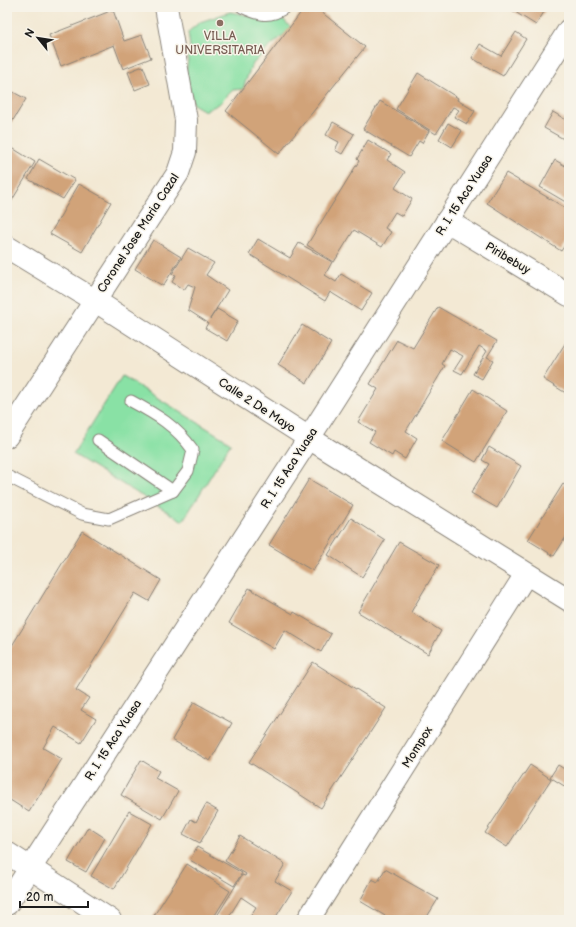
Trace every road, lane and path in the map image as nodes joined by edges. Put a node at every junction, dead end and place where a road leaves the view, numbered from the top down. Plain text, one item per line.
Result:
1 (166, 7) edge
2 (242, 7) edge
3 (286, 7) edge
4 (569, 30) edge
5 (447, 221) junction
6 (7, 247) edge
7 (569, 295) edge
8 (94, 300) junction
9 (131, 401) dead end
10 (7, 436) edge
11 (309, 438) junction
12 (98, 440) dead end
13 (7, 476) edge
14 (173, 491) junction
15 (526, 574) junction
16 (569, 600) edge
17 (7, 853) edge
18 (30, 867) junction
19 (7, 904) edge
20 (110, 920) edge
21 (308, 920) edge

1 - 8 street, Coronel Jose Maria Cazal
2 - 3 lane
4 - 5 street, R. I. 15 Aca Yuasa
5 - 7 street, Piribebuy
5 - 11 street, R. I. 15 Aca Yuasa
6 - 8 street, Calle 2 De Mayo
8 - 10 street, Coronel Jose Maria Cazal
8 - 11 street, Calle 2 De Mayo
9 - 14 lane
11 - 15 street, Calle 2 De Mayo
11 - 18 street, R. I. 15 Aca Yuasa
12 - 14 lane
13 - 14 lane
15 - 16 street, Calle 2 De Mayo
15 - 21 street, Mompox
17 - 18 street
18 - 19 street, R. I. 15 Aca Yuasa
18 - 20 street

